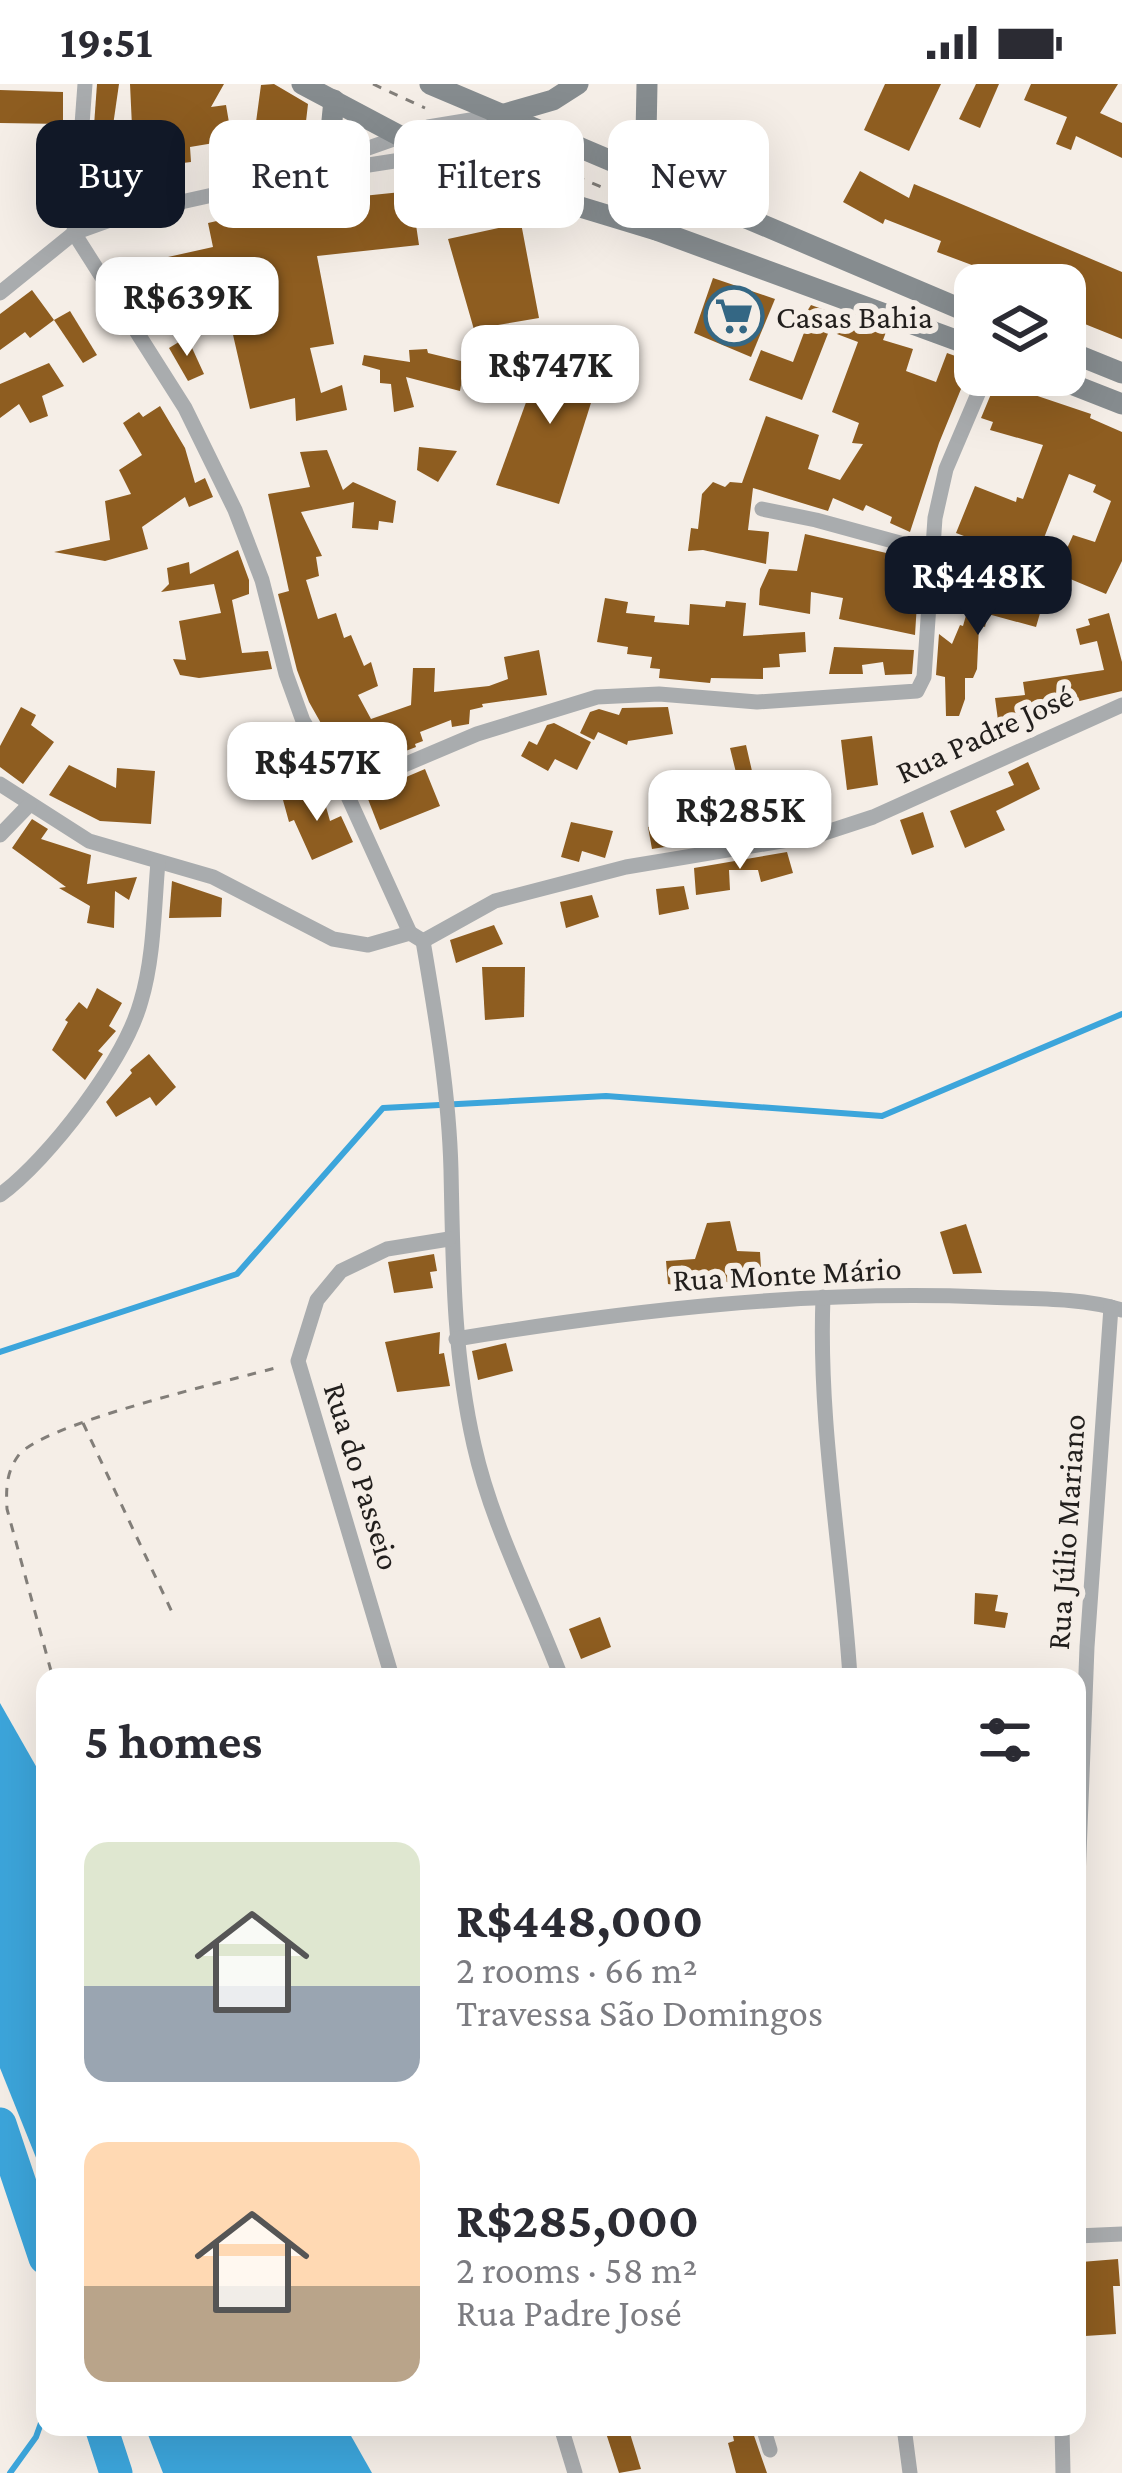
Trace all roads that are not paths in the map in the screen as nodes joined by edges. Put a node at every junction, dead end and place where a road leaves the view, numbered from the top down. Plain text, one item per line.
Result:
1 (85, 84) edge
2 (302, 84) edge
3 (430, 84) edge
4 (578, 84) edge
5 (646, 84) edge
6 (334, 100) junction
7 (501, 116) junction
8 (332, 120) edge
9 (462, 120) edge
10 (499, 120) edge
11 (646, 120) edge
12 (394, 134) edge
13 (608, 162) edge
14 (209, 196) edge
15 (584, 209) edge
16 (766, 228) edge
17 (656, 230) joint
18 (74, 233) junction
19 (0, 293) edge
20 (954, 306) edge
21 (954, 339) edge
22 (1086, 358) edge
23 (1122, 373) edge
24 (1086, 390) edge
25 (977, 396) edge
26 (1122, 404) edge
27 (762, 509) dead end
28 (932, 551) junction
29 (1042, 582) dead end
30 (1122, 705) edge
31 (0, 784) edge
32 (345, 790) junction
33 (28, 805) junction
34 (0, 835) edge
35 (158, 862) junction
36 (416, 937) junction
37 (0, 1195) edge
38 (449, 1239) junction
39 (823, 1297) junction
40 (1117, 1308) edge
41 (456, 1340) junction
42 (389, 1668) edge
43 (557, 1668) edge
44 (849, 1668) edge
45 (1086, 1674) edge
46 (1122, 2234) edge
47 (1086, 2236) edge
48 (564, 2436) edge
49 (766, 2436) edge
50 (905, 2436) edge
51 (1062, 2436) edge
52 (770, 2450) dead end
53 (574, 2473) edge
54 (910, 2473) edge
55 (1063, 2473) edge

1 - 18 street
2 - 6 main road
3 - 7 main road
4 - 7 main road
5 - 11 main road
6 - 8 main road
6 - 12 main road
7 - 9 street
7 - 10 main road
7 - 13 main road
14 - 18 street
15 - 17 main road
16 - 20 main road
17 - 21 main road
18 - 19 street
18 - 32 street
22 - 23 main road
24 - 26 main road
25 - 28 street
27 - 28 street
28 - 29 street
28 - 32 street
30 - 36 street, Rua Padre José
31 - 33 street, Rua Padre José
32 - 36 street
33 - 34 street
33 - 35 street, Rua Padre José
35 - 36 street, Rua Padre José
35 - 37 street
36 - 38 street
38 - 41 street
38 - 42 street, Rua do Passeio
39 - 40 street, Rua Monte Mário
39 - 41 street, Rua Monte Mário
39 - 44 street
40 - 45 street, Rua Júlio Mariano
41 - 43 street
46 - 47 street
48 - 53 street
49 - 52 street
50 - 54 street
51 - 55 street

